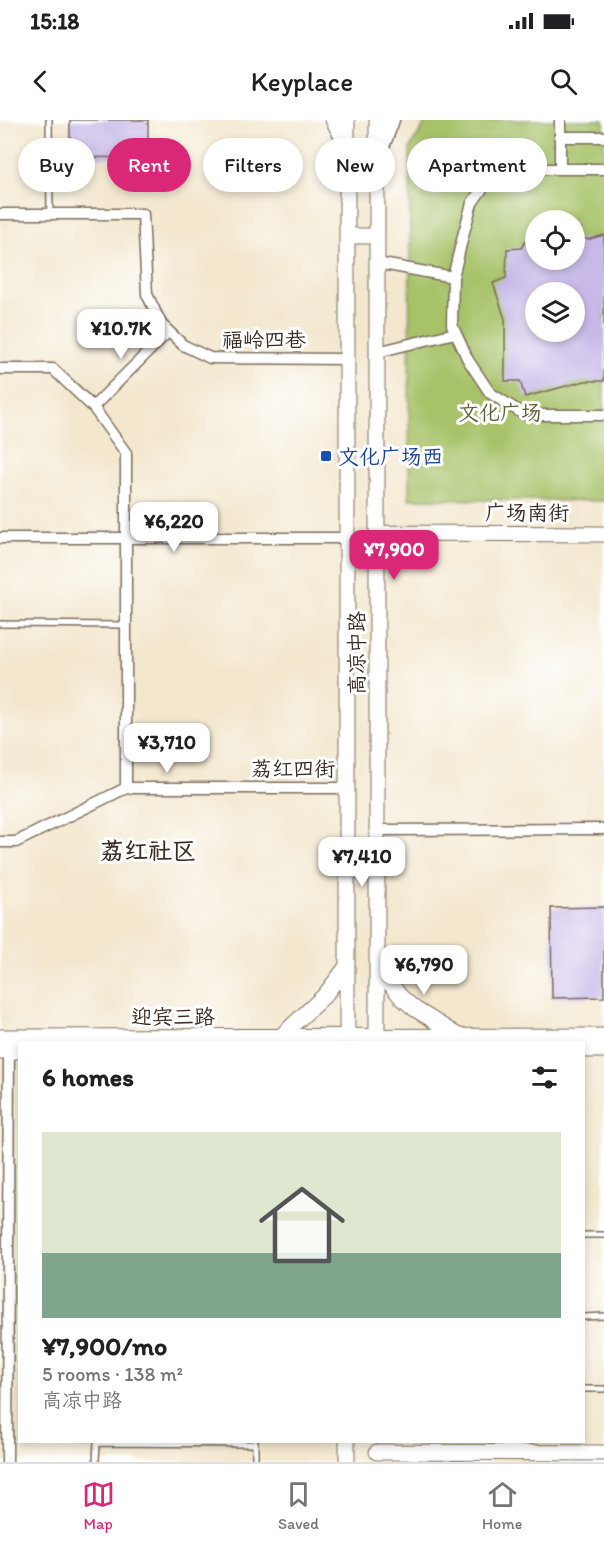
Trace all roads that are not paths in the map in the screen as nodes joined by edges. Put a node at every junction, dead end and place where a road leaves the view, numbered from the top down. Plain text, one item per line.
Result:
1 (50, 120) edge
2 (333, 120) edge
3 (347, 120) edge
4 (377, 120) edge
5 (391, 120) edge
6 (560, 120) edge
7 (560, 137) junction
8 (604, 137) edge
9 (342, 138) edge
10 (347, 138) edge
11 (377, 138) edge
12 (384, 138) edge
13 (560, 169) junction
14 (604, 169) edge
15 (347, 192) edge
16 (377, 192) edge
17 (0, 214) edge
18 (50, 214) junction
19 (347, 236) junction
20 (377, 236) junction
21 (377, 263) junction
22 (453, 277) junction
23 (168, 332) junction
24 (455, 333) junction
25 (377, 352) junction
26 (347, 359) junction
27 (0, 369) edge
28 (93, 407) junction
29 (604, 415) edge
30 (377, 533) junction
31 (604, 534) edge
32 (0, 538) edge
33 (126, 538) junction
34 (347, 538) junction
35 (0, 624) edge
36 (126, 625) junction
37 (126, 788) junction
38 (347, 788) junction
39 (604, 829) edge
40 (377, 830) junction
41 (0, 843) edge
42 (347, 871) junction
43 (377, 871) junction
44 (347, 966) junction
45 (377, 967) junction
46 (604, 1036) edge
47 (0, 1037) edge
48 (280, 1037) junction
49 (460, 1037) junction
50 (347, 1040) edge
51 (377, 1040) edge
52 (585, 1050) edge
53 (604, 1050) edge
54 (9, 1051) edge
55 (585, 1235) edge
56 (604, 1235) edge
57 (585, 1317) edge
58 (604, 1317) edge
59 (585, 1389) edge
60 (604, 1389) edge
61 (97, 1443) edge
62 (255, 1443) edge
63 (347, 1443) edge
64 (377, 1452) edge
65 (604, 1453) edge
66 (456, 1457) edge
67 (7, 1462) edge
68 (96, 1462) edge
69 (255, 1462) edge
70 (347, 1462) edge

1 - 18 lane
2 - 9 main road
3 - 10 main road, 高凉中路
4 - 11 main road, 高凉中路
5 - 12 main road
6 - 7 street
7 - 8 street
7 - 13 street
13 - 14 street
13 - 22 street
15 - 19 main road, 高凉中路
16 - 20 main road, 高凉中路
17 - 18 street, 福岭四巷
18 - 23 street, 福岭四巷
19 - 20 main road
19 - 26 main road, 高凉中路
20 - 21 main road, 高凉中路
21 - 22 street
21 - 25 main road, 高凉中路
22 - 24 street
23 - 26 street, 福岭四巷
23 - 28 street
24 - 25 street
24 - 29 street
25 - 30 main road, 高凉中路
26 - 34 main road, 高凉中路
27 - 28 street
28 - 33 street
30 - 31 main road, 广场南街
30 - 40 main road, 高凉中路
32 - 33 street
33 - 34 street
33 - 36 street
34 - 38 main road, 高凉中路
35 - 36 lane
36 - 37 street
37 - 38 street, 荔红四街
37 - 41 street, 荔红四街
38 - 42 main road, 高凉中路
39 - 40 street
40 - 43 main road, 高凉中路
42 - 43 main road
42 - 44 main road, 高凉中路
43 - 45 main road, 高凉中路
44 - 48 main road
44 - 50 main road, 高凉中路
45 - 49 main road
45 - 51 main road, 高凉中路
46 - 49 main road, 迎宾三路
47 - 48 main road, 迎宾三路
48 - 50 main road, 迎宾三路
49 - 51 main road, 迎宾三路
50 - 51 main road, 迎宾三路
52 - 53 main road
54 - 67 street
55 - 56 lane
57 - 58 lane
59 - 60 lane
61 - 68 lane
62 - 69 lane
63 - 70 main road
64 - 66 main road
65 - 66 main road

